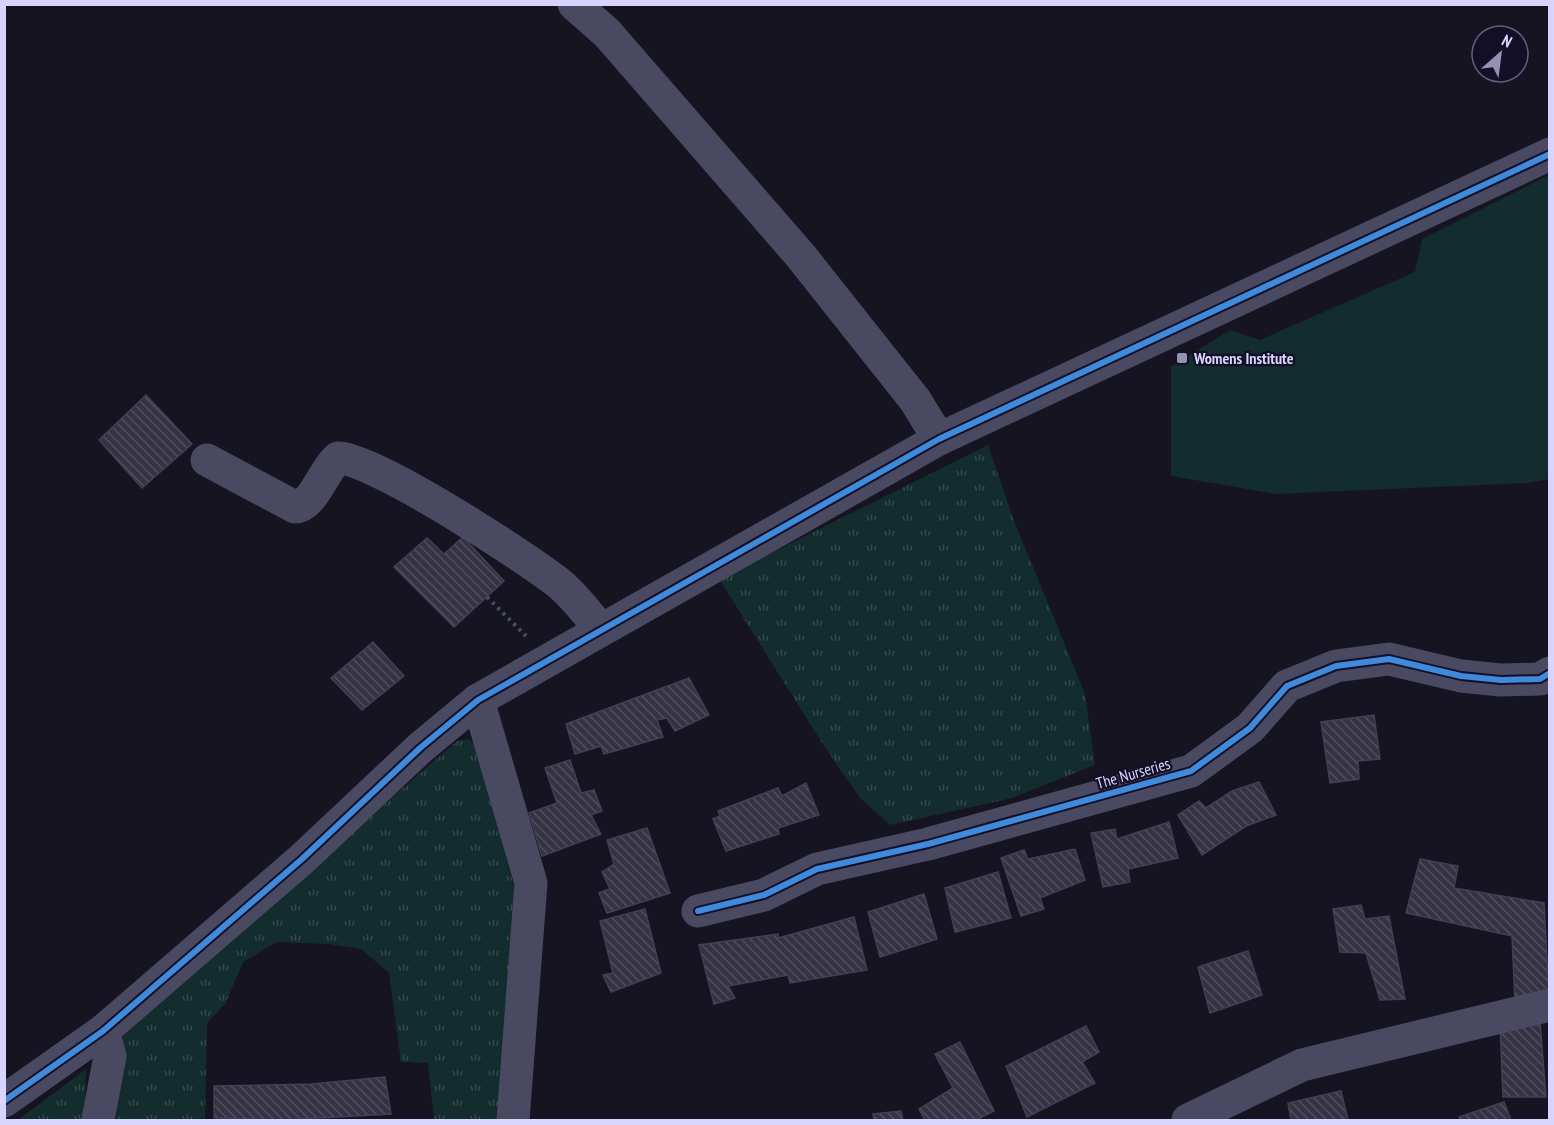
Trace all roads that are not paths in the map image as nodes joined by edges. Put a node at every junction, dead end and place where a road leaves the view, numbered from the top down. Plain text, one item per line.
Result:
1 (574, 4) edge
2 (1550, 154) edge
3 (939, 439) junction
4 (207, 460) dead end
5 (601, 630) junction
6 (1550, 673) edge
7 (478, 700) junction
8 (698, 911) dead end
9 (1550, 1005) edge
10 (103, 1031) junction
11 (4, 1101) edge
12 (98, 1120) edge
13 (513, 1120) edge
14 (1188, 1120) edge

1 - 3 street
2 - 3 street
3 - 5 street
4 - 5 street
5 - 7 street
6 - 8 street, The Nurseries
7 - 10 street
7 - 13 street
9 - 14 street
10 - 11 street
10 - 12 street

